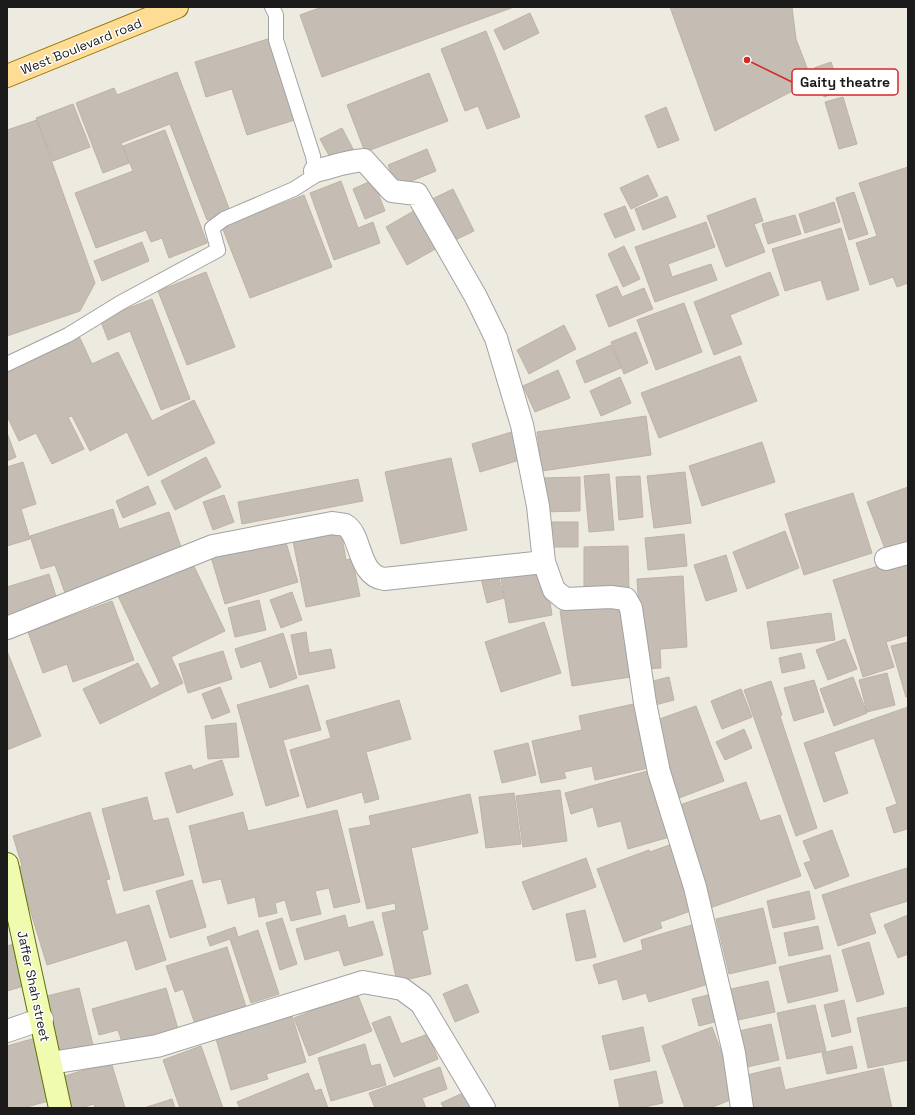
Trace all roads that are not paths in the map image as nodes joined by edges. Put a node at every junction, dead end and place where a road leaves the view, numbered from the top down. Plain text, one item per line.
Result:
1 (177, 7) edge
2 (272, 7) edge
3 (7, 76) edge
4 (316, 171) junction
5 (7, 364) edge
6 (908, 553) edge
7 (886, 559) dead end
8 (544, 562) junction
9 (7, 628) edge
10 (7, 864) edge
11 (42, 1019) junction
12 (7, 1031) edge
13 (51, 1062) junction
14 (60, 1108) edge
15 (484, 1108) edge
16 (742, 1108) edge

1 - 3 main road, West Boulevard road
2 - 4 lane
4 - 5 lane
4 - 8 street
6 - 7 street
8 - 9 street
8 - 16 street
10 - 11 street, Jaffer Shah street
11 - 12 street
11 - 13 street, Jaffer Shah street
13 - 14 street, Jaffer Shah street
13 - 15 street

